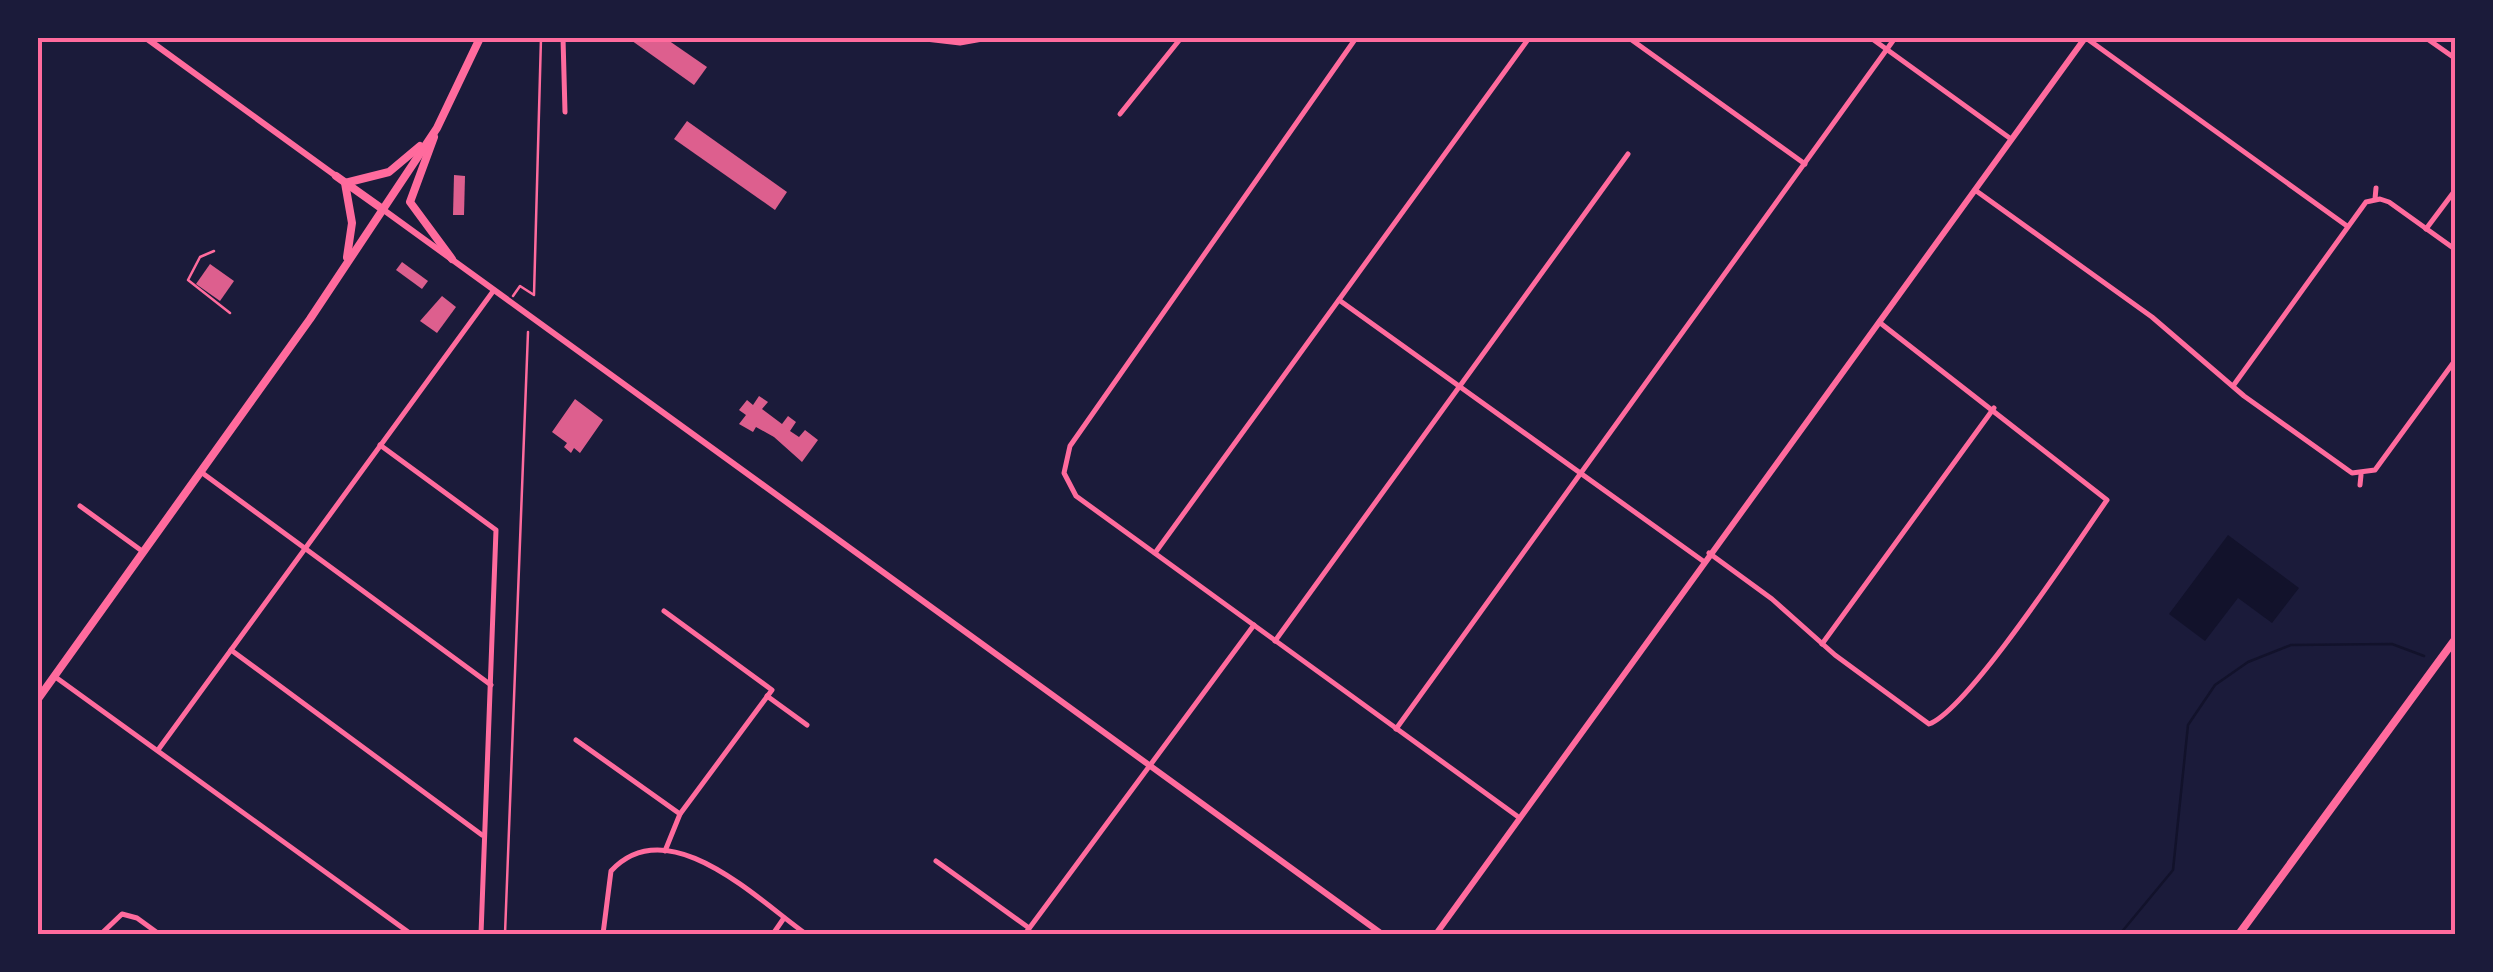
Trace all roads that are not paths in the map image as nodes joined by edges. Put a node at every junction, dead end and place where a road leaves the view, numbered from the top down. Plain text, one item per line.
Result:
1 (146, 38) edge
2 (480, 38) edge
3 (564, 38) edge
4 (918, 38) edge
5 (988, 38) edge
6 (1181, 38) edge
7 (1356, 38) edge
8 (1529, 38) edge
9 (1629, 38) edge
10 (1872, 38) edge
11 (1895, 38) edge
12 (2085, 38) edge
13 (2426, 38) edge
14 (1887, 49) junction
15 (2456, 59) edge
16 (565, 112) dead end
17 (1120, 114) dead end
18 (437, 128) junction
19 (2012, 138) junction
20 (1628, 154) dead end
21 (1805, 164) junction
22 (336, 176) joint
23 (346, 183) junction
24 (2376, 188) dead end
25 (2456, 189) edge
26 (1975, 190) junction
27 (2375, 199) junction
28 (381, 208) junction
29 (2347, 226) junction
30 (2426, 228) junction
31 (2456, 250) edge
32 (214, 251) dead end
33 (452, 259) junction
34 (347, 260) junction
35 (494, 290) junction
36 (1339, 300) junction
37 (230, 314) dead end
38 (1878, 322) junction
39 (2456, 359) edge
40 (2233, 386) junction
41 (1460, 387) junction
42 (1994, 408) junction
43 (380, 446) junction
44 (200, 472) junction
45 (2361, 474) junction
46 (1584, 475) junction
47 (2360, 485) dead end
48 (80, 506) dead end
49 (308, 548) junction
50 (143, 552) junction
51 (1709, 553) junction
52 (1154, 554) junction
53 (1703, 561) junction
54 (664, 611) dead end
55 (1254, 625) junction
56 (2456, 638) edge
57 (1275, 641) junction
58 (1822, 644) junction
59 (231, 650) junction
60 (54, 676) junction
61 (490, 685) junction
62 (767, 696) junction
63 (38, 699) edge
64 (807, 726) dead end
65 (1396, 729) junction
66 (576, 740) dead end
67 (158, 750) junction
68 (1149, 766) junction
69 (680, 814) junction
70 (1517, 816) junction
71 (483, 835) junction
72 (665, 851) junction
73 (936, 861) dead end
74 (784, 918) junction
75 (1027, 932) edge
76 (102, 934) edge
77 (160, 934) edge
78 (410, 934) edge
79 (481, 934) edge
80 (602, 934) edge
81 (773, 934) edge
82 (806, 934) edge
83 (1382, 934) edge
84 (1436, 934) edge
85 (2239, 934) edge

1 - 22 street
2 - 18 main road
3 - 16 street
4 - 5 street
6 - 17 street
7 - 52 street
8 - 36 street
9 - 21 street
10 - 14 street
11 - 14 street
12 - 19 street
12 - 29 street
13 - 15 street
14 - 19 street
14 - 21 street
18 - 23 main road
18 - 28 main road
18 - 33 main road
19 - 26 street
20 - 41 street
21 - 46 street
22 - 23 main road
23 - 28 main road
23 - 34 main road
24 - 27 street
25 - 30 street
26 - 38 street
26 - 40 street
27 - 29 street
27 - 30 street
28 - 33 street
28 - 34 main road
29 - 40 street
30 - 31 street
32 - 37 lane
33 - 35 street
34 - 44 main road
35 - 43 street
35 - 68 street
36 - 41 street
36 - 52 street
38 - 42 street
38 - 51 street
39 - 45 street
40 - 45 street
41 - 46 street
41 - 57 street
42 - 58 street
42 - 58 street
43 - 49 street
43 - 61 street
44 - 49 street
44 - 50 main road
45 - 47 street
46 - 53 street
46 - 65 street
48 - 50 street
49 - 59 street
49 - 61 street
50 - 60 main road
51 - 53 street
51 - 58 street
52 - 55 street
53 - 70 street
54 - 62 street
55 - 57 street
55 - 68 street
56 - 85 main road
57 - 65 street
59 - 67 street
59 - 71 street
60 - 63 main road
60 - 67 street
61 - 71 street
62 - 64 street
62 - 69 street
65 - 70 street
66 - 69 street
67 - 78 street
68 - 75 street
68 - 83 street
69 - 72 street
70 - 84 street
71 - 79 street
72 - 74 street
72 - 80 street
73 - 75 street
74 - 81 street
74 - 82 street
76 - 77 street

